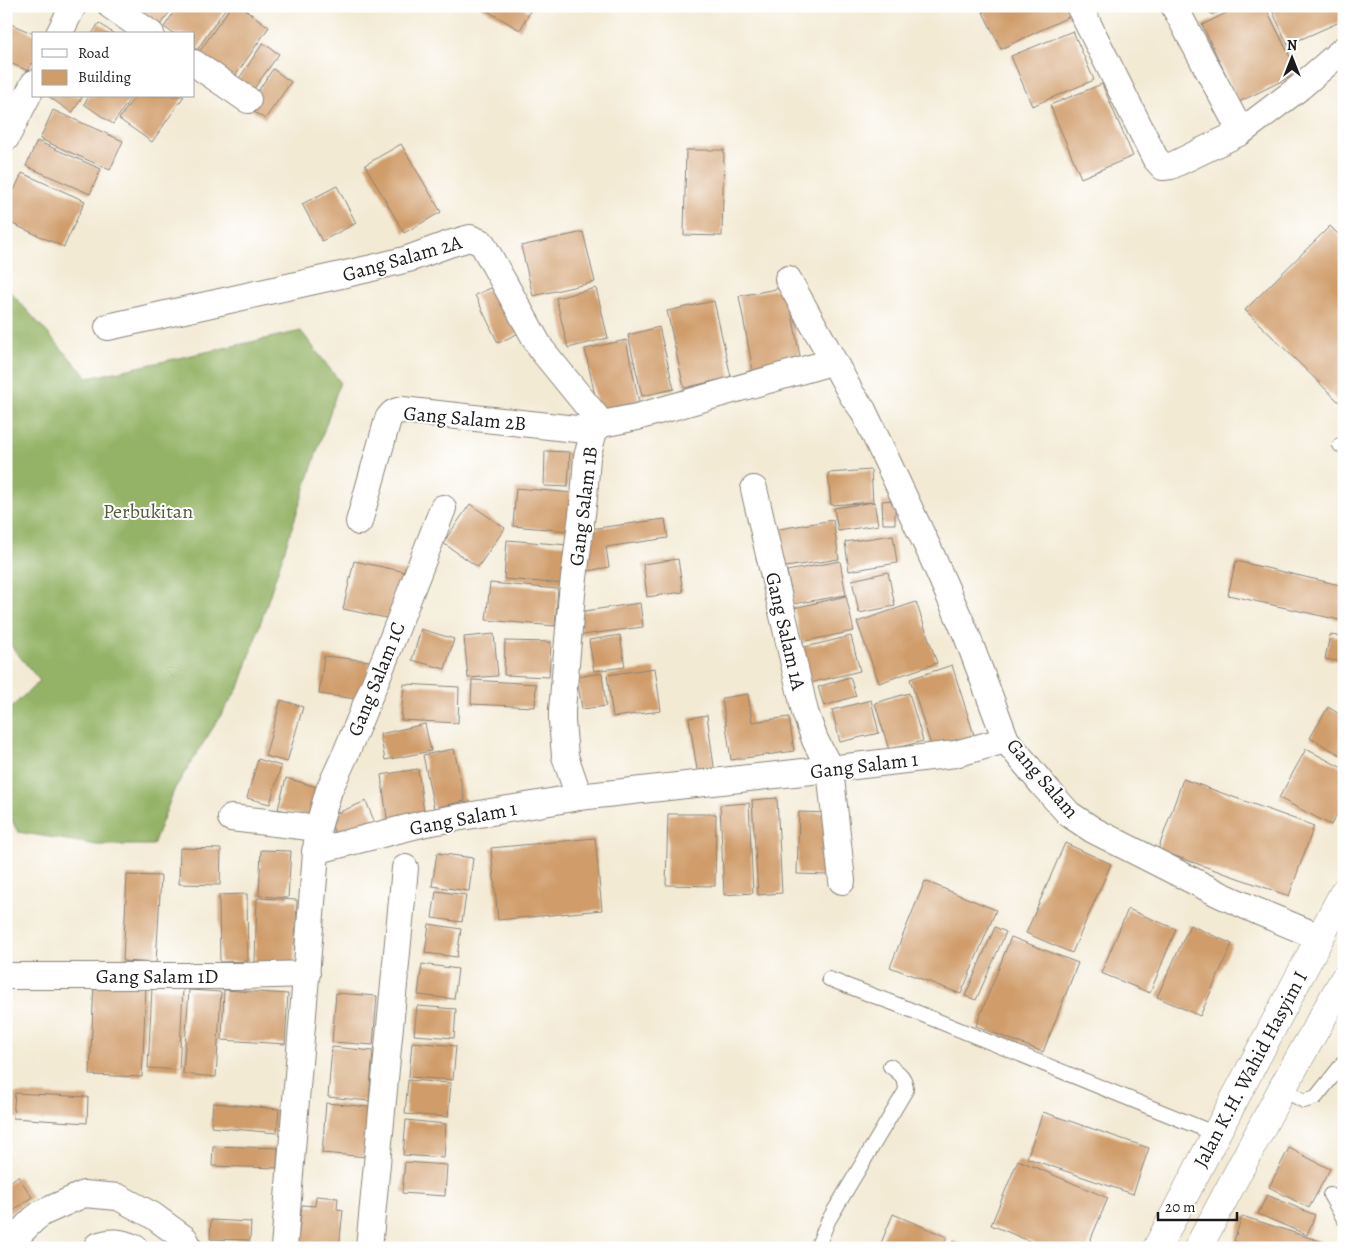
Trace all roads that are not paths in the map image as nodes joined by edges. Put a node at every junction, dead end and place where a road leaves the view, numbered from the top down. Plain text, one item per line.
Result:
1 (73, 6) edge
2 (111, 6) edge
3 (1079, 6) edge
4 (1174, 6) edge
5 (60, 32) edge
6 (148, 32) edge
7 (1344, 49) edge
8 (195, 64) edge
9 (32, 87) edge
10 (248, 100) dead end
11 (1241, 132) junction
12 (6, 138) edge
13 (788, 279) dead end
14 (108, 327) dead end
15 (833, 360) junction
16 (598, 428) junction
17 (754, 489) dead end
18 (443, 508) dead end
19 (359, 522) dead end
20 (1006, 740) junction
21 (830, 769) junction
22 (579, 797) junction
23 (231, 818) dead end
24 (317, 840) junction
25 (405, 868) dead end
26 (842, 881) dead end
27 (1344, 892) edge
28 (1319, 937) junction
29 (307, 974) junction
30 (6, 976) edge
31 (829, 979) dead end
32 (1342, 985) edge
33 (1344, 1062) edge
34 (890, 1066) dead end
35 (1283, 1087) junction
36 (1216, 1134) junction
37 (1330, 1195) dead end
38 (1344, 1219) edge
39 (7, 1248) edge
40 (96, 1248) edge
41 (135, 1248) edge
42 (190, 1248) edge
43 (284, 1248) edge
44 (369, 1248) edge
45 (817, 1248) edge
46 (1157, 1248) edge
47 (1198, 1248) edge

1 - 5 street
2 - 6 street
3 - 11 street
4 - 11 street
7 - 11 street
8 - 10 street
9 - 12 street
13 - 15 street
14 - 16 street, Gang Salam 2A
15 - 16 street, Gang Salam 1B
15 - 20 street, Gang Salam
16 - 19 street, Gang Salam 2B
16 - 22 street, Gang Salam 1B
17 - 21 street, Gang Salam 1A
18 - 24 street, Gang Salam 1C
20 - 21 street, Gang Salam 1
20 - 28 street, Gang Salam
21 - 22 street, Gang Salam 1
21 - 26 street
22 - 24 street, Gang Salam 1
23 - 24 street
24 - 29 street
25 - 44 street
27 - 28 main road, Jalan K.H. Wahid Hasyim I
28 - 36 main road, Jalan K.H. Wahid Hasyim I
29 - 30 street, Gang Salam 1D
29 - 43 street
31 - 36 lane
32 - 35 main road, Jalan K.H. Wahid Hasyim I
33 - 35 lane
34 - 45 lane
35 - 47 main road, Jalan K.H. Wahid Hasyim I
36 - 46 main road, Jalan K.H. Wahid Hasyim I
37 - 38 lane
39 - 42 street
40 - 41 street

